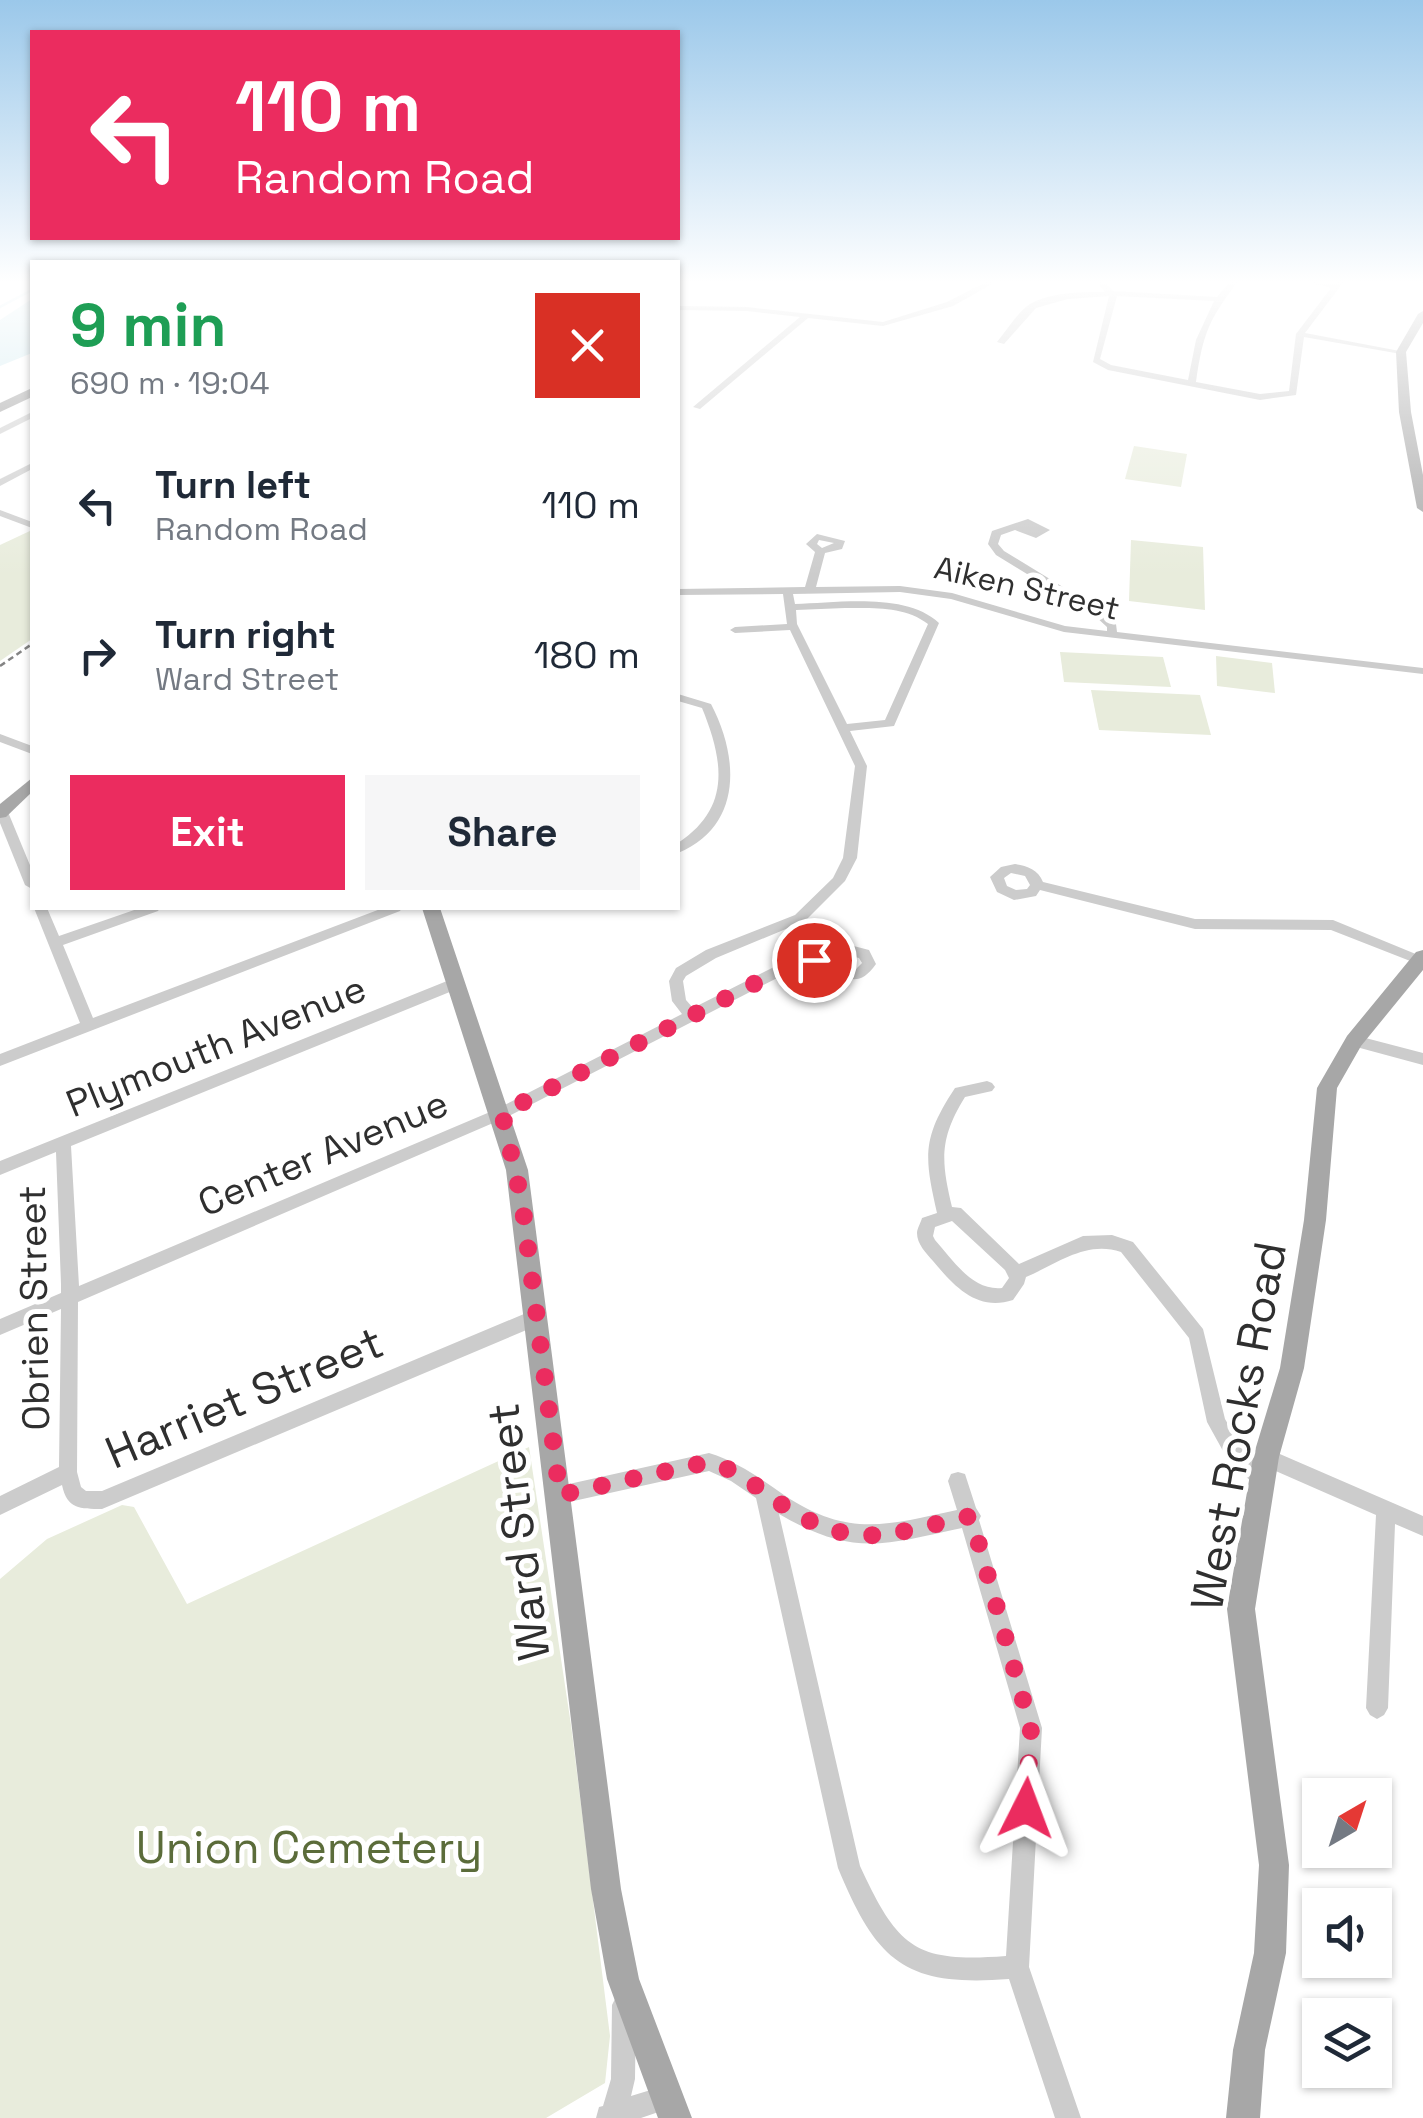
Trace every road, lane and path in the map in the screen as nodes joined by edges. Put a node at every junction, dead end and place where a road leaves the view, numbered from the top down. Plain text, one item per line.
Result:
1 (732, 379) edge
2 (1170, 379) edge
3 (1193, 379) edge
4 (1295, 379) edge
5 (1403, 379) edge
6 (1192, 383) junction
7 (30, 387) edge
8 (0, 402) edge
9 (698, 408) dead end
10 (30, 415) edge
11 (0, 430) edge
12 (30, 467) edge
13 (0, 483) edge
14 (1423, 508) edge
15 (0, 513) edge
16 (30, 525) edge
17 (1016, 527) dead end
18 (820, 551) dead end
19 (680, 592) edge
20 (809, 592) junction
21 (788, 600) junction
22 (794, 627) junction
23 (735, 630) dead end
24 (1112, 636) junction
25 (1423, 671) edge
26 (683, 697) edge
27 (845, 728) junction
28 (0, 738) edge
29 (30, 749) edge
30 (30, 785) edge
31 (1, 813) edge
32 (680, 848) edge
33 (29, 866) edge
34 (1037, 885) dead end
35 (42, 910) edge
36 (147, 910) edge
37 (390, 910) edge
38 (432, 910) edge
39 (55, 942) junction
40 (831, 960) dead end
41 (1422, 960) edge
42 (456, 984) junction
43 (692, 1017) junction
44 (88, 1026) junction
45 (1354, 1041) junction
46 (0, 1060) edge
47 (1423, 1060) edge
48 (987, 1086) dead end
49 (502, 1113) junction
50 (63, 1143) junction
51 (0, 1168) edge
52 (945, 1214) junction
53 (1016, 1273) junction
54 (69, 1295) junction
55 (537, 1317) junction
56 (0, 1327) edge
57 (1264, 1467) junction
58 (68, 1472) junction
59 (958, 1481) dead end
60 (766, 1493) junction
61 (560, 1495) junction
62 (0, 1506) edge
63 (1386, 1511) junction
64 (971, 1516) junction
65 (1423, 1526) edge
66 (1377, 1708) dead end
67 (1017, 1967) junction
68 (623, 1979) junction
69 (671, 2108) edge
70 (609, 2116) edge
71 (1068, 2118) edge
72 (1243, 2118) edge

1 - 9 street
2 - 6 street
3 - 6 street
4 - 6 street
5 - 14 main road
7 - 8 highway
10 - 11 street
12 - 13 street
15 - 16 street
17 - 24 street
18 - 20 street
19 - 21 street, Aiken Street
20 - 21 street, Aiken Street
20 - 24 street, Aiken Street
21 - 22 street
21 - 27 street
22 - 23 street
22 - 27 street
24 - 25 street, Aiken Street
26 - 32 street
27 - 43 street
28 - 29 street
30 - 31 main road
31 - 33 street
34 - 41 street
35 - 39 street
36 - 39 street
37 - 44 street
38 - 42 main road, Ward Street
39 - 44 street
40 - 43 street, Center Avenue
41 - 45 main road, West Rocks Road
42 - 49 main road, Ward Street
42 - 50 street, Plymouth Avenue
43 - 49 street, Center Avenue
44 - 46 street
45 - 47 street
45 - 57 main road, West Rocks Road
48 - 52 street
49 - 54 street, Center Avenue
49 - 55 main road, Ward Street
50 - 51 street, Plymouth Avenue
50 - 54 street, Obrien Street
52 - 53 street
52 - 53 street
53 - 57 street
54 - 56 street, Center Avenue
54 - 58 street, Obrien Street
55 - 58 street, Harriet Street
55 - 61 main road, Ward Street
57 - 63 street
57 - 72 main road, West Rocks Road
58 - 62 street, Harriet Street
59 - 64 street
60 - 61 street
60 - 64 street
60 - 67 street
61 - 68 main road, Ward Street
63 - 65 street
63 - 66 street
64 - 67 street
67 - 71 street
68 - 69 main road, Ward Street
68 - 70 street, Ward Street
69 - 70 street

